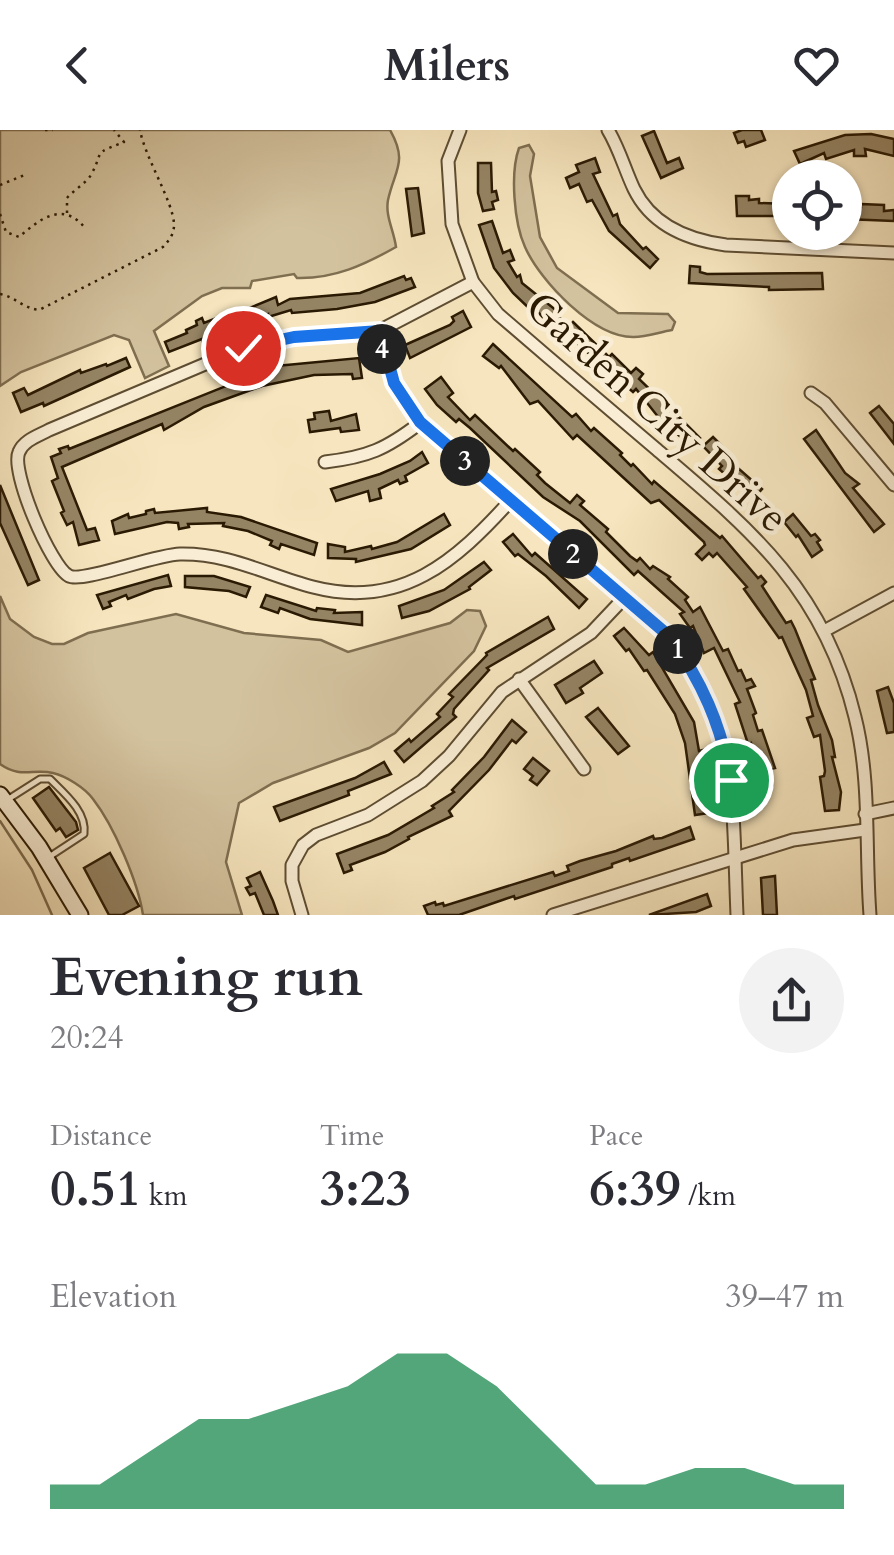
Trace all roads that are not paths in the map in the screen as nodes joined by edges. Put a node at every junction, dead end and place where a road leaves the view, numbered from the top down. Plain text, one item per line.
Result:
1 (460, 130) edge
2 (608, 130) edge
3 (894, 253) edge
4 (472, 282) junction
5 (380, 331) junction
6 (811, 393) dead end
7 (420, 422) junction
8 (325, 462) dead end
9 (894, 485) edge
10 (510, 500) junction
11 (894, 593) edge
12 (625, 597) junction
13 (824, 631) junction
14 (518, 679) junction
15 (584, 769) dead end
16 (3, 798) edge
17 (894, 808) edge
18 (865, 814) junction
19 (865, 830) junction
20 (734, 858) junction
21 (47, 859) junction
22 (80, 915) edge
23 (302, 915) edge
24 (553, 915) edge
25 (736, 915) edge
26 (870, 915) edge

1 - 4 street, Garden City Drive
2 - 3 street
4 - 5 street
4 - 13 street, Garden City Drive
5 - 7 street
5 - 10 street
6 - 9 street
7 - 8 street
7 - 10 street
10 - 12 street
11 - 13 street
12 - 14 street
12 - 20 street
13 - 18 street, Garden City Drive
14 - 15 street
14 - 23 street
16 - 21 main road
16 - 21 lane
17 - 18 street
18 - 19 street, Garden City Drive
19 - 20 street
19 - 26 street, Garden City Drive
20 - 24 street
20 - 25 street
21 - 22 main road

